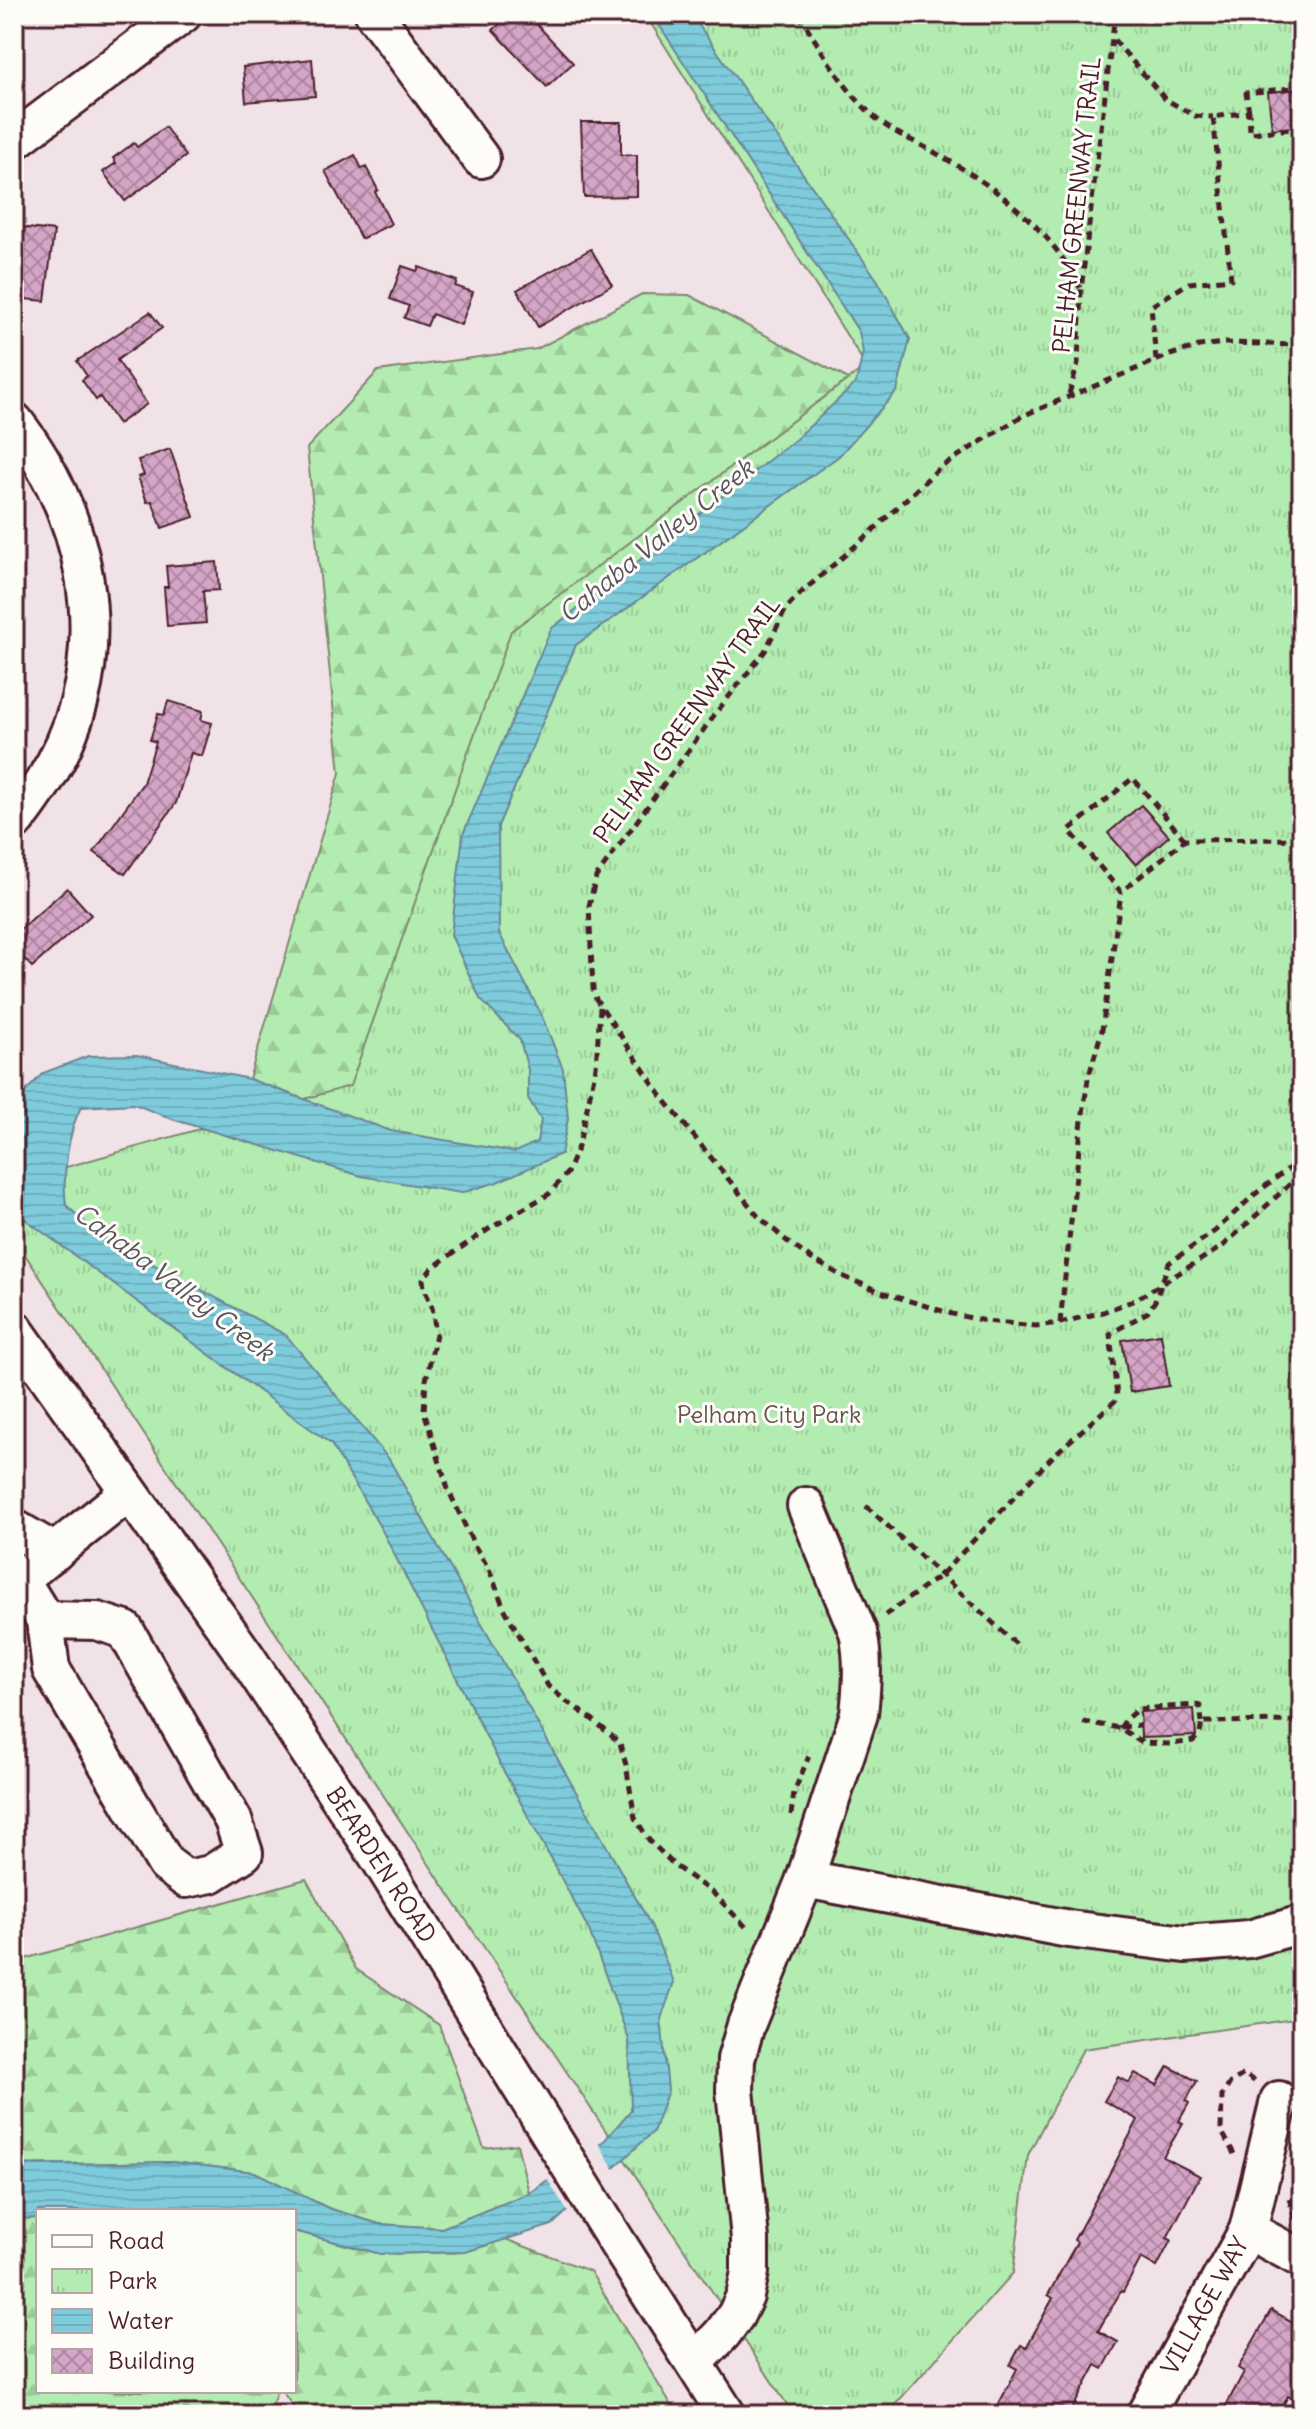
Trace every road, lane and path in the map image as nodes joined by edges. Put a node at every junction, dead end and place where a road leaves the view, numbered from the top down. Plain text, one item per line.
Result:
1 (183, 14) edge
2 (374, 14) edge
3 (799, 14) edge
4 (1115, 14) edge
5 (1113, 39) junction
6 (1302, 87) edge
7 (1249, 112) junction
8 (1213, 117) junction
9 (1302, 128) edge
10 (14, 141) edge
11 (481, 159) dead end
12 (1081, 290) junction
13 (1302, 345) edge
14 (1156, 360) junction
15 (1069, 395) junction
16 (14, 421) edge
17 (14, 822) edge
18 (1302, 839) edge
19 (1185, 840) junction
20 (1121, 892) junction
21 (600, 1007) junction
22 (1302, 1158) edge
23 (1302, 1173) edge
24 (1161, 1285) junction
25 (1060, 1323) junction
26 (14, 1329) edge
27 (129, 1492) junction
28 (806, 1506) dead end
29 (866, 1506) dead end
30 (14, 1528) edge
31 (55, 1552) junction
32 (17, 1581) edge
33 (45, 1620) junction
34 (1016, 1644) dead end
35 (1302, 1721) edge
36 (1083, 1722) dead end
37 (1202, 1722) junction
38 (1140, 1725) dead end
39 (1120, 1728) junction
40 (805, 1879) junction
41 (1302, 1924) edge
42 (749, 1930) dead end
43 (1279, 2100) joint
44 (1238, 2161) dead end
45 (1292, 2189) dead end
46 (1248, 2230) junction
47 (1302, 2230) edge
48 (1302, 2259) edge
49 (695, 2362) junction
50 (727, 2415) edge
51 (1145, 2415) edge

1 - 10 street
2 - 11 street
3 - 12 path
4 - 5 path, PELHAM GREENWAY TRAIL
5 - 8 path
5 - 12 path, PELHAM GREENWAY TRAIL
6 - 7 path
7 - 8 path
7 - 9 path
8 - 14 path
12 - 15 path, PELHAM GREENWAY TRAIL
13 - 14 path
14 - 15 path
15 - 21 path, PELHAM GREENWAY TRAIL
16 - 17 street
18 - 19 path
19 - 20 path
19 - 20 path
20 - 25 path
21 - 25 path, PELHAM GREENWAY TRAIL
21 - 42 path, PELHAM GREENWAY TRAIL
22 - 24 path
23 - 24 path, PELHAM GREENWAY TRAIL
24 - 25 path, PELHAM GREENWAY TRAIL
26 - 27 street, BEARDEN ROAD
27 - 31 street
27 - 49 street, BEARDEN ROAD
28 - 40 street
29 - 34 path
30 - 31 street
31 - 32 street
32 - 33 street
33 - 33 street
35 - 37 path
36 - 39 path
37 - 39 path
37 - 39 path
38 - 39 path
40 - 41 street
40 - 49 street
43 - 44 path
43 - 46 street, VILLAGE WAY
45 - 47 path
46 - 48 street
46 - 51 street, VILLAGE WAY
49 - 50 street, BEARDEN ROAD

